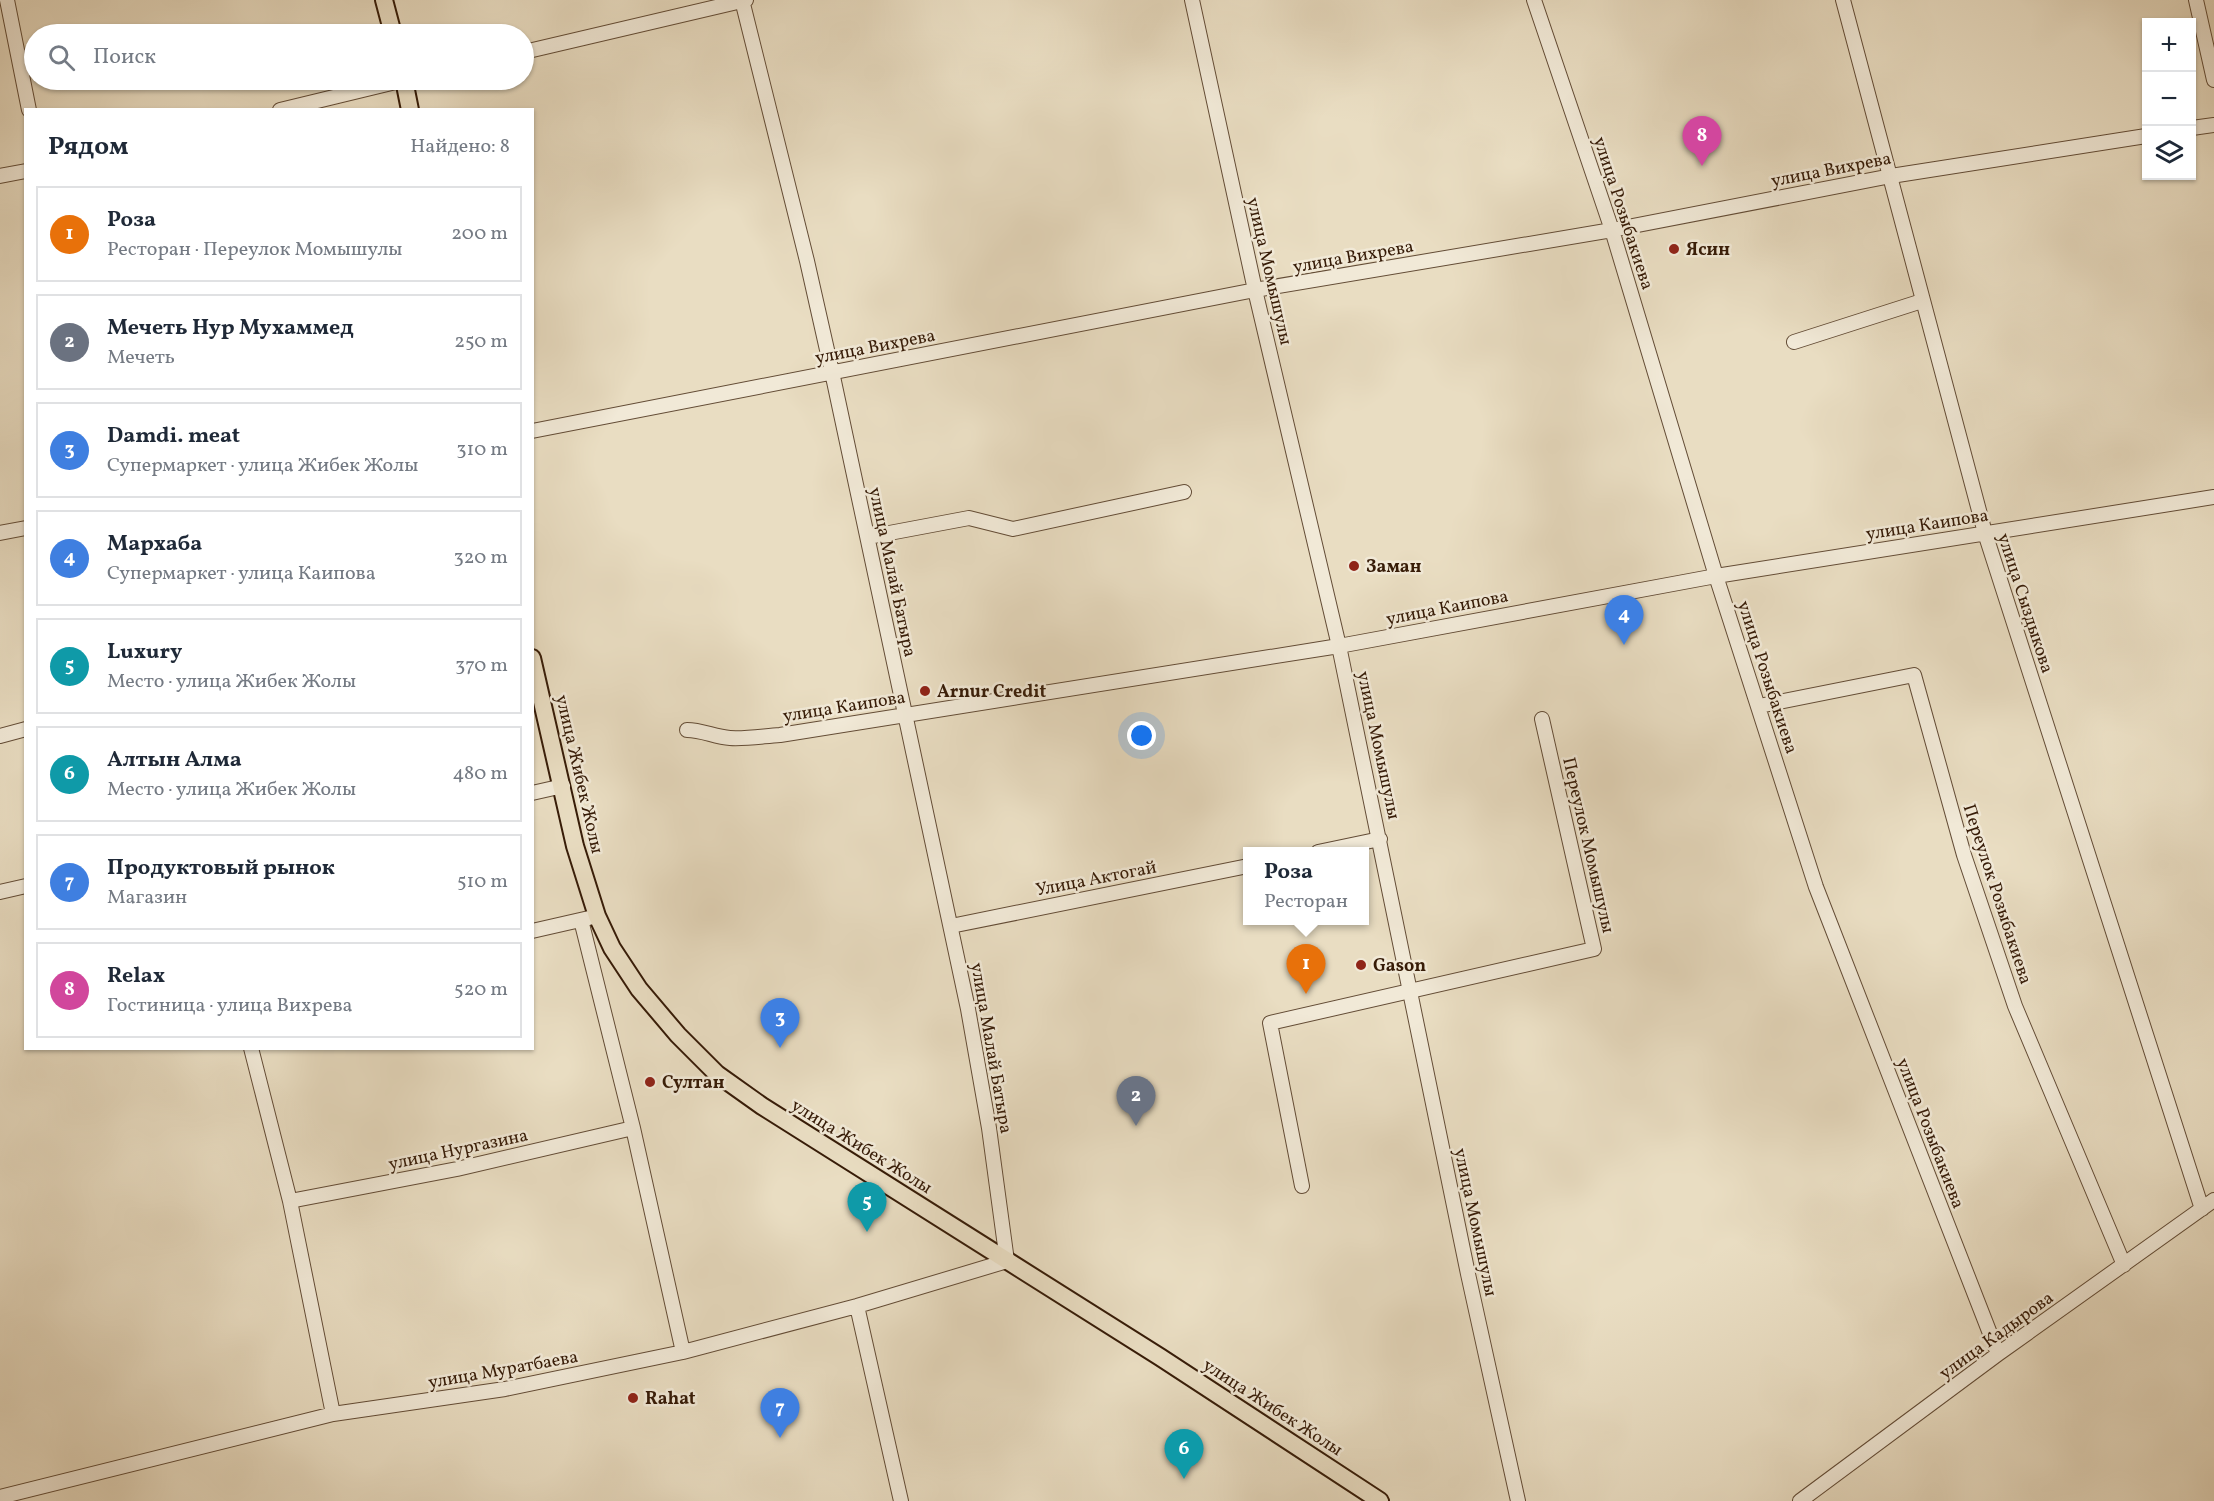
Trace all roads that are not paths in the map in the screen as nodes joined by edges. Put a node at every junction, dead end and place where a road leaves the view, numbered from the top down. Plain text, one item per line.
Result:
1 (7, 0) edge
2 (384, 0) edge
3 (743, 0) edge
4 (1192, 0) edge
5 (1534, 0) edge
6 (1843, 0) edge
7 (2196, 0) edge
8 (390, 24) edge
9 (534, 50) edge
10 (2214, 80) edge
11 (24, 85) edge
12 (25, 90) edge
13 (363, 90) edge
14 (406, 90) edge
15 (29, 108) edge
16 (288, 108) edge
17 (410, 108) edge
18 (2214, 125) edge
19 (2196, 127) edge
20 (2142, 137) edge
21 (24, 171) edge
22 (0, 176) edge
23 (1891, 176) junction
24 (1612, 230) junction
25 (1255, 290) junction
26 (1922, 301) junction
27 (1794, 342) dead end
28 (832, 372) junction
29 (534, 431) edge
30 (1184, 492) dead end
31 (2214, 496) edge
32 (24, 528) edge
33 (0, 533) edge
34 (1984, 533) junction
35 (867, 537) junction
36 (1716, 576) junction
37 (1339, 646) junction
38 (534, 666) edge
39 (1759, 706) junction
40 (904, 715) junction
41 (1542, 719) dead end
42 (24, 730) edge
43 (687, 730) dead end
44 (0, 736) edge
45 (563, 786) junction
46 (534, 793) edge
47 (1380, 839) junction
48 (1341, 847) edge
49 (1243, 867) edge
50 (24, 886) edge
51 (0, 892) edge
52 (589, 918) junction
53 (951, 926) junction
54 (534, 931) edge
55 (1411, 992) junction
56 (252, 1050) edge
57 (633, 1128) junction
58 (1302, 1186) dead end
59 (2214, 1200) edge
60 (290, 1201) junction
61 (2202, 1209) junction
62 (1007, 1261) junction
63 (2124, 1265) junction
64 (858, 1306) junction
65 (683, 1352) junction
66 (1998, 1354) junction
67 (333, 1414) junction
68 (0, 1497) edge
69 (901, 1501) edge
70 (1380, 1501) edge
71 (1518, 1501) edge
72 (1800, 1501) edge

1 - 11 street
2 - 8 main road
3 - 9 street
3 - 28 street, улица Малай Батыра
4 - 25 street, улица Момышулы
5 - 24 street, улица Розыбакиева
6 - 23 street, улица Сыздыкова
7 - 10 street
12 - 15 street
13 - 16 street
14 - 17 main road
18 - 19 street
20 - 23 street, улица Вихрева
21 - 22 street
23 - 24 street, улица Вихрева
23 - 26 street, улица Сыздыкова
24 - 25 street, улица Вихрева
24 - 36 street, улица Розыбакиева
25 - 28 street, улица Вихрева
25 - 37 street, улица Момышулы
26 - 27 street
26 - 34 street, улица Сыздыкова
28 - 29 street, улица Вихрева
28 - 35 street, улица Малай Батыра
30 - 35 street
31 - 34 street, улица Каипова
32 - 33 street
34 - 36 street, улица Каипова
34 - 61 street, улица Сыздыкова
35 - 40 street, улица Малай Батыра
36 - 37 street, улица Каипова
36 - 39 street, улица Розыбакиева
37 - 40 street, улица Каипова
37 - 47 street, улица Момышулы
38 - 45 main road, улица Жибек Жолы
39 - 63 street, Переулок Розыбакиева
39 - 66 street, улица Розыбакиева
40 - 43 street, улица Каипова
40 - 53 street, улица Малай Батыра
41 - 55 street, Переулок Момышулы
42 - 44 street
45 - 46 street
45 - 52 main road, улица Жибек Жолы
47 - 48 street
47 - 55 street, улица Момышулы
49 - 53 street, Улица Актогай
50 - 51 street
52 - 54 street
52 - 57 street
52 - 62 main road, улица Жибек Жолы
53 - 62 street, улица Малай Батыра
55 - 58 street, Переулок Момышулы
55 - 71 street, улица Момышулы
56 - 60 street
57 - 60 street, улица Нургазина
57 - 65 street
59 - 61 street, улица Кадырова
60 - 67 street
61 - 63 street, улица Кадырова
62 - 64 street, улица Муратбаева
62 - 70 main road, улица Жибек Жолы
63 - 66 street, улица Кадырова
64 - 65 street, улица Муратбаева
64 - 69 street
65 - 67 street, улица Муратбаева
66 - 72 street, улица Кадырова
67 - 68 street, улица Муратбаева

